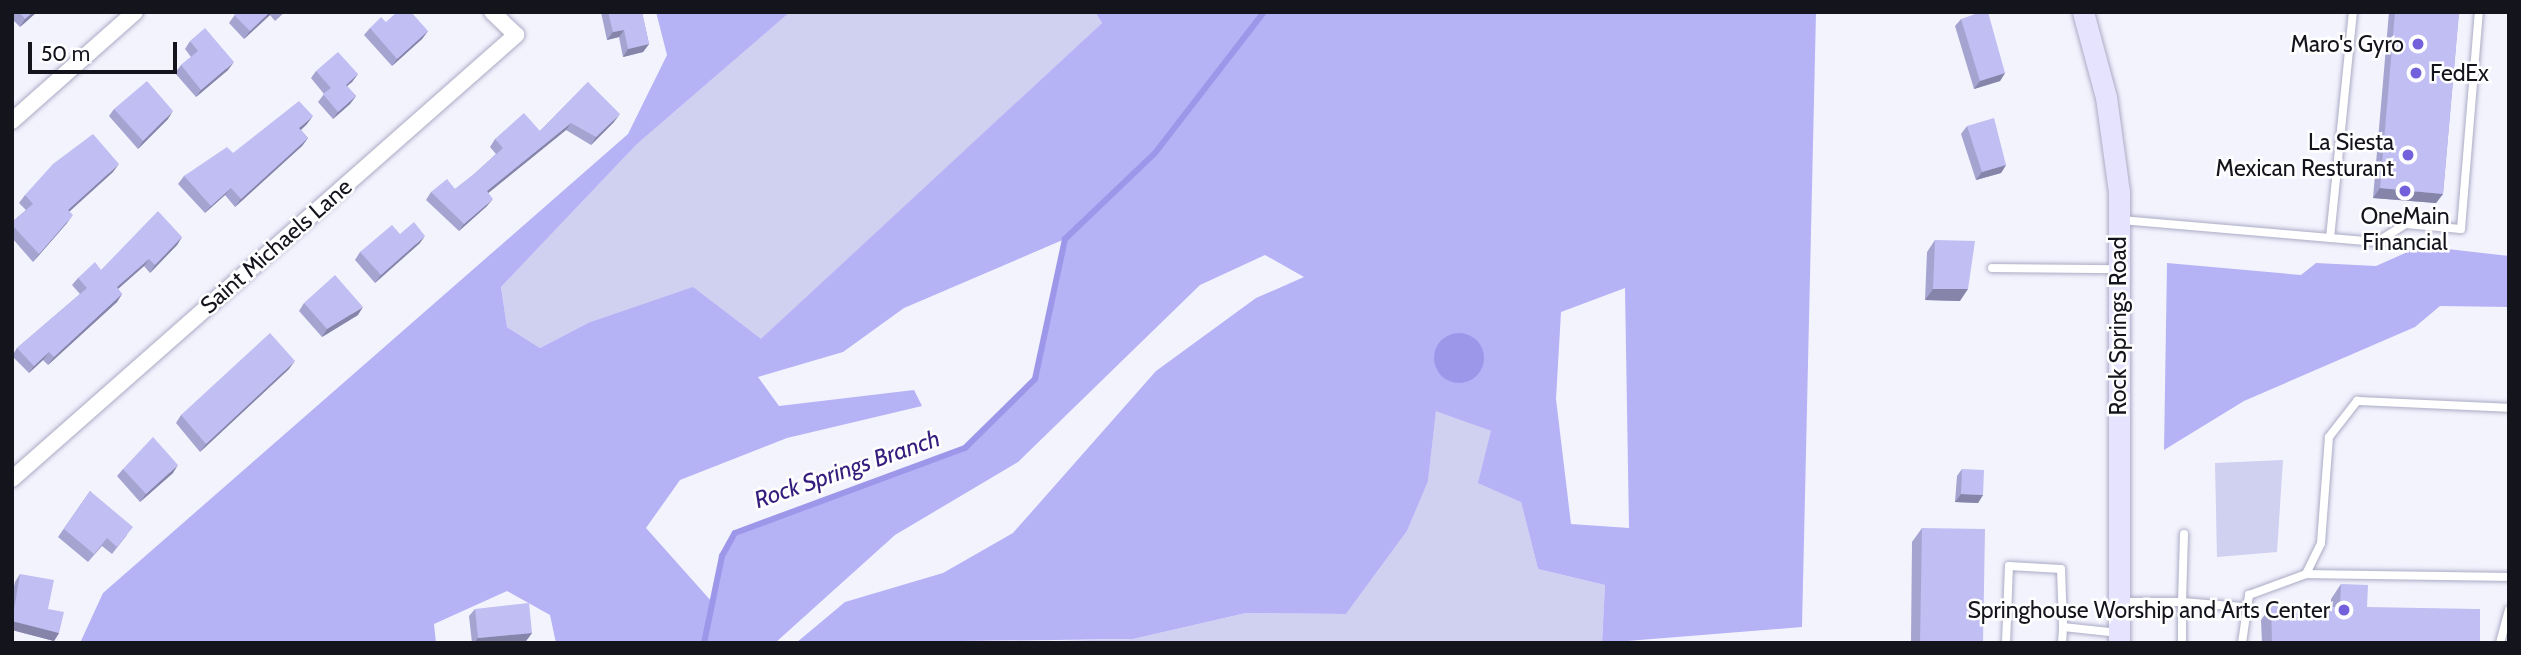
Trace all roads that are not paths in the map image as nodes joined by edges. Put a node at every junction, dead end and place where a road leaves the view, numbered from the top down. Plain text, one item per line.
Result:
1 (135, 12) edge
2 (492, 12) edge
3 (2353, 12) edge
4 (2479, 12) edge
5 (2085, 13) edge
6 (12, 121) edge
7 (2119, 220) junction
8 (2330, 238) junction
9 (1992, 268) dead end
10 (2118, 269) junction
11 (2509, 408) edge
12 (12, 479) edge
13 (2184, 534) dead end
14 (2306, 574) junction
15 (2509, 576) edge
16 (2119, 602) junction
17 (2182, 602) junction
18 (2243, 607) junction
19 (2509, 610) edge
20 (2063, 627) junction
21 (2119, 638) edge
22 (2006, 643) edge
23 (2063, 643) edge
24 (2182, 643) edge
25 (2242, 643) edge
26 (2500, 643) edge

1 - 6 street
2 - 12 street, Saint Michaels Lane
3 - 8 lane
4 - 8 lane
5 - 7 street, Rock Springs Road
7 - 8 lane
7 - 10 street, Rock Springs Road
9 - 10 lane
10 - 16 street, Rock Springs Road
11 - 14 lane
13 - 17 lane
14 - 15 lane
14 - 18 lane
16 - 17 lane
16 - 21 street, Rock Springs Road
17 - 18 lane
17 - 24 lane
18 - 25 lane
19 - 26 lane
20 - 21 lane
20 - 22 lane
20 - 23 lane

